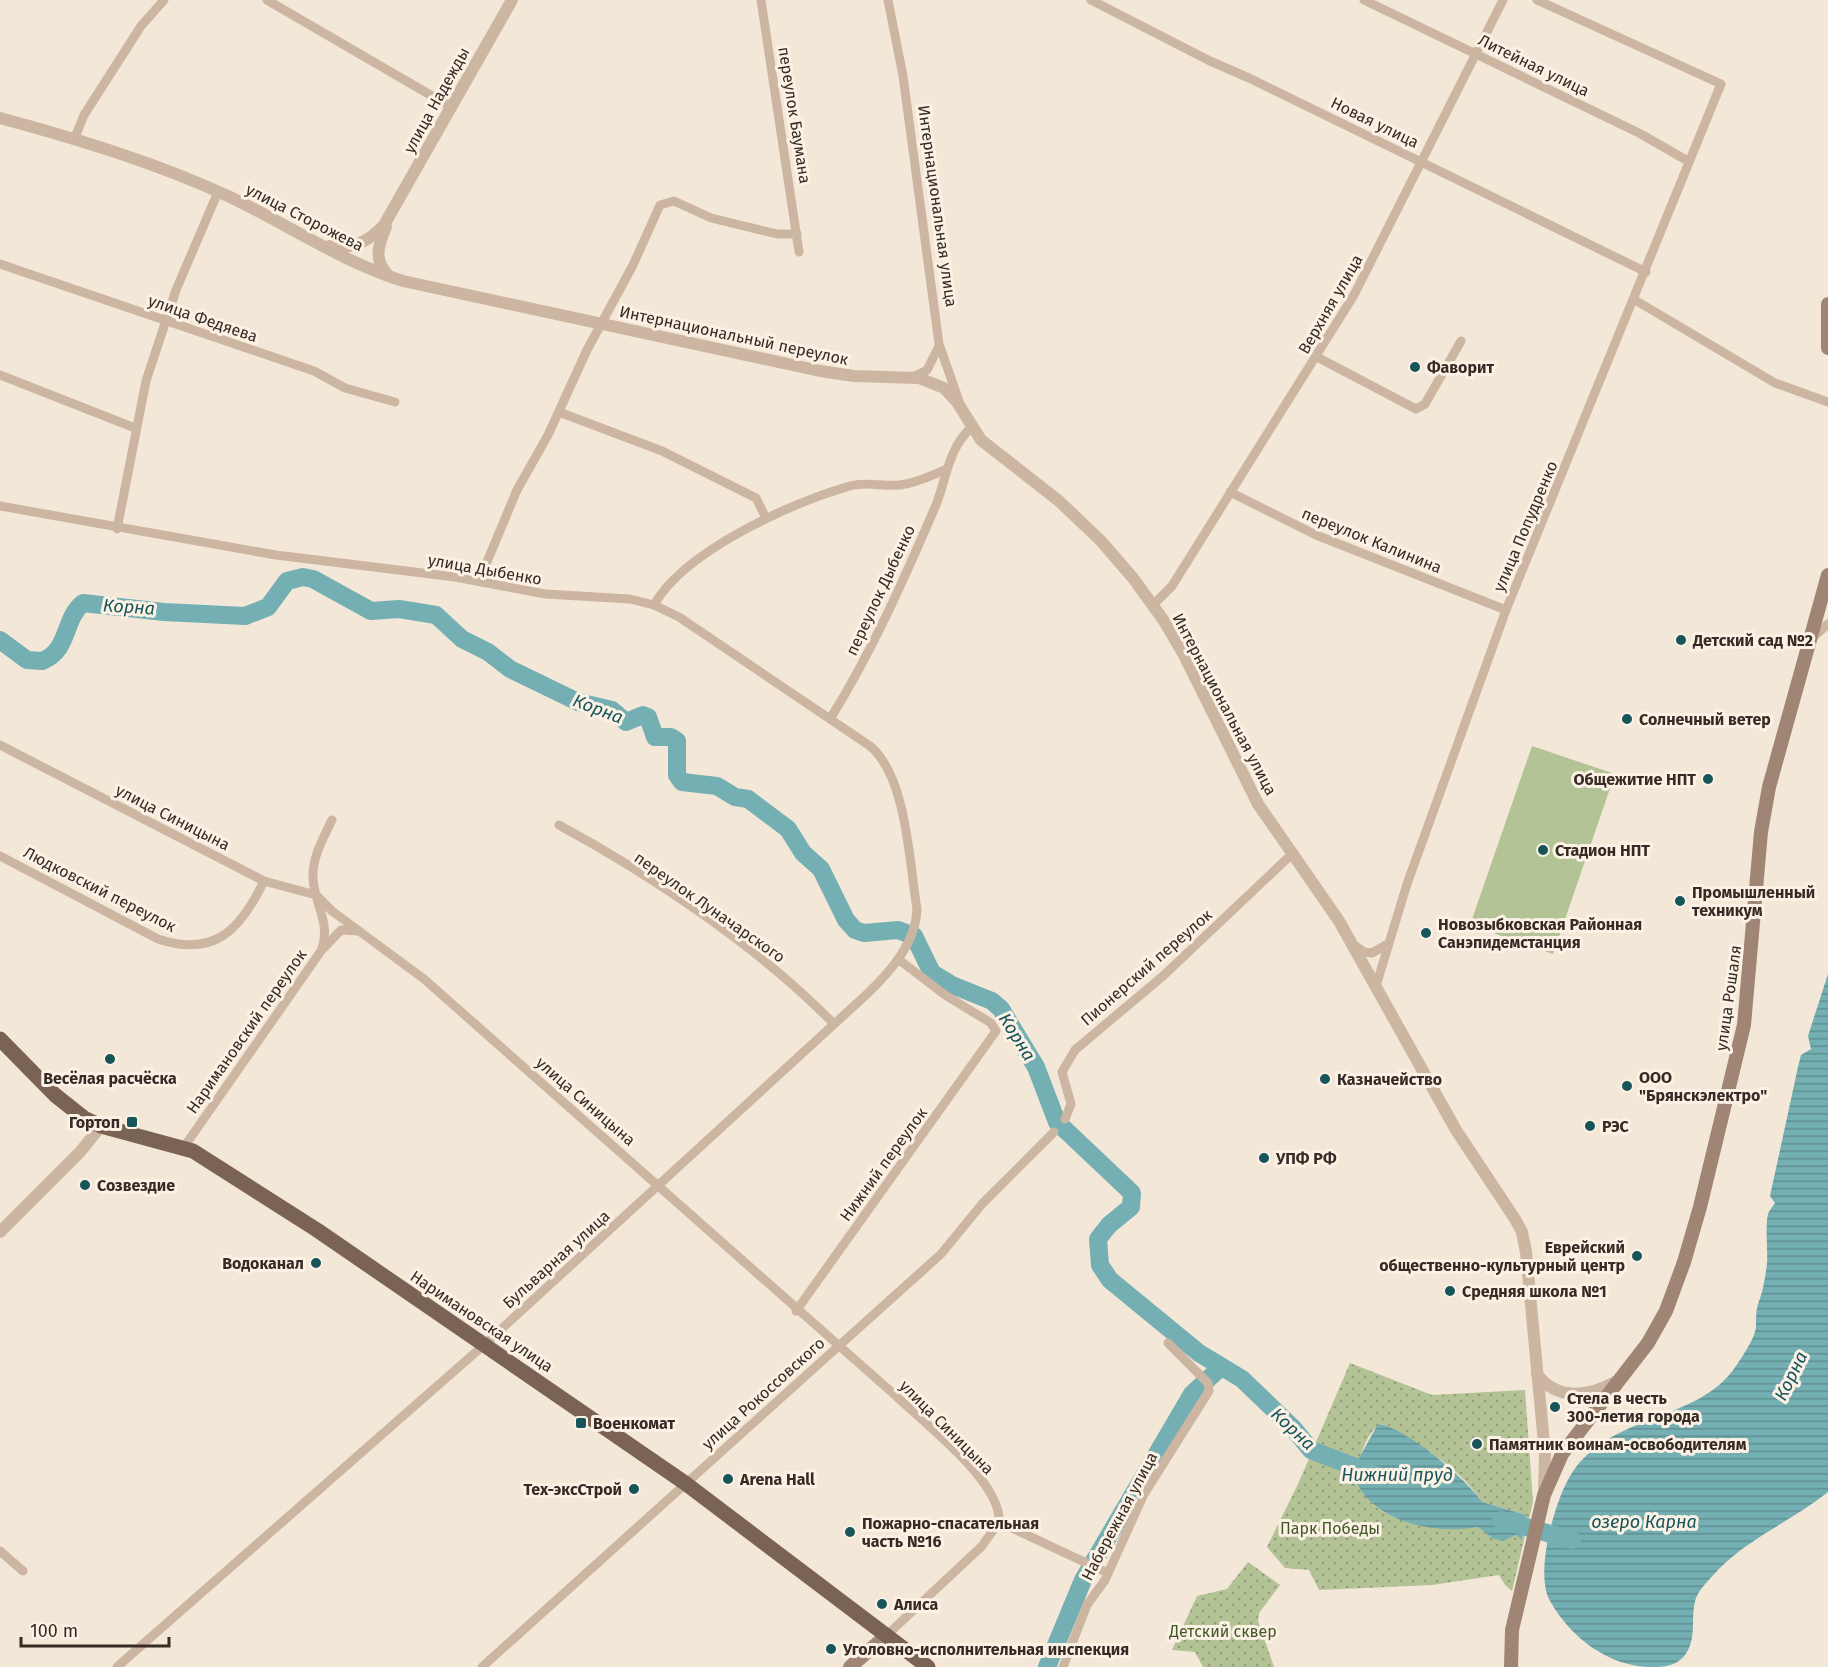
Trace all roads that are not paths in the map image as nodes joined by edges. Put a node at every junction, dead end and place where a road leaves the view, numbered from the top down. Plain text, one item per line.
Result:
1 (164, 0) edge
2 (267, 0) edge
3 (512, 0) edge
4 (761, 0) edge
5 (888, 0) edge
6 (1364, 0) edge
7 (1503, 0) edge
8 (1536, 0) edge
9 (1094, 1) edge
10 (1477, 54) junction
11 (451, 107) junction
12 (0, 118) edge
13 (74, 140) junction
14 (1688, 161) junction
15 (1423, 162) junction
16 (218, 192) junction
17 (390, 217) junction
18 (797, 234) junction
19 (321, 244) junction
20 (799, 252) dead end
21 (0, 264) edge
22 (1646, 272) junction
23 (392, 278) junction
24 (1635, 300) junction
25 (1828, 303) edge
26 (165, 321) junction
27 (600, 325) junction
28 (1461, 341) dead end
29 (939, 344) junction
30 (1828, 348) edge
31 (1317, 357) junction
32 (0, 375) edge
33 (913, 377) junction
34 (934, 382) joint
35 (395, 402) dead end
36 (1828, 402) edge
37 (559, 412) junction
38 (964, 413) junction
39 (972, 427) junction
40 (135, 428) junction
41 (947, 469) junction
42 (1230, 492) junction
43 (0, 506) edge
44 (766, 518) junction
45 (117, 529) junction
46 (1828, 575) edge
47 (479, 581) junction
48 (654, 605) junction
49 (1153, 605) junction
50 (1825, 606) edge
51 (1506, 610) junction
52 (1828, 624) edge
53 (1810, 641) junction
54 (830, 719) junction
55 (0, 745) edge
56 (332, 820) dead end
57 (559, 825) dead end
58 (1292, 854) junction
59 (0, 856) edge
60 (264, 881) junction
61 (316, 895) junction
62 (915, 924) joint
63 (361, 931) junction
64 (1390, 938) junction
65 (1352, 944) junction
66 (321, 951) junction
67 (898, 960) junction
68 (1376, 986) junction
69 (834, 1024) junction
70 (0, 1039) edge
71 (1065, 1119) dead end
72 (101, 1126) junction
73 (1054, 1132) dead end
74 (184, 1147) junction
75 (660, 1186) junction
76 (0, 1232) edge
77 (796, 1311) junction
78 (1168, 1343) dead end
79 (485, 1344) junction
80 (837, 1347) junction
81 (1536, 1373) junction
82 (1622, 1378) junction
83 (685, 1483) junction
84 (1543, 1501) junction
85 (999, 1522) junction
86 (0, 1551) edge
87 (23, 1571) dead end
88 (1108, 1573) junction
89 (887, 1635) junction
90 (117, 1667) edge
91 (482, 1667) edge
92 (850, 1667) edge
93 (928, 1667) edge
94 (1063, 1667) edge
95 (1511, 1667) edge

1 - 13 street
2 - 11 street
3 - 11 street, улица Надежды
4 - 18 street, переулок Баумана
5 - 29 street, Интернациональная улица
6 - 10 street, Литейная улица
7 - 10 street, Верхняя улица
8 - 14 street, улица Попудренко
9 - 15 street, Новая улица
10 - 14 street, Литейная улица
10 - 15 street, Верхняя улица
11 - 17 street, улица Надежды
12 - 13 street, улица Сторожева
13 - 16 street, улица Сторожева
14 - 22 street, улица Попудренко
15 - 22 street, Новая улица
15 - 31 street, Верхняя улица
16 - 19 street, улица Сторожева
16 - 26 street
17 - 19 street, улица Надежды
17 - 23 street, улица Надежды
18 - 20 street, переулок Баумана
18 - 27 street
19 - 23 street, улица Сторожева
21 - 26 street, улица Федяева
22 - 24 street, улица Попудренко
23 - 27 street, улица Сторожева
24 - 36 street
24 - 51 street, улица Попудренко
25 - 30 main road
26 - 35 street, улица Федяева
26 - 40 street
27 - 33 street, Интернациональный переулок
27 - 37 street
28 - 31 street
29 - 33 street
29 - 38 street, Интернациональная улица
31 - 42 street, Верхняя улица
32 - 40 street
33 - 34 street, Интернациональный переулок
34 - 38 street, Интернациональная улица
37 - 44 street
37 - 47 street
38 - 39 street, Интернациональная улица
39 - 41 street, переулок Дыбенко
39 - 49 street, Интернациональная улица
40 - 45 street
41 - 44 street
41 - 54 street, переулок Дыбенко
42 - 49 street, Верхняя улица
42 - 51 street, переулок Калинина
43 - 45 street, улица Дыбенко
44 - 48 street
45 - 47 street, улица Дыбенко
46 - 50 main road, улица Рошаля
47 - 48 street, улица Дыбенко
48 - 54 street, улица Дыбенко
49 - 58 street, Интернациональная улица
50 - 53 main road, улица Рошаля
51 - 64 street, улица Попудренко
52 - 53 street
53 - 82 main road, улица Рошаля
54 - 62 street, улица Дыбенко
55 - 60 street, улица Синицына
56 - 61 street, Наримановский переулок
57 - 69 street, переулок Луначарского
58 - 65 street, Интернациональная улица
58 - 71 street, Пионерский переулок
59 - 60 street, Людковский переулок
60 - 61 street, улица Синицына
61 - 63 street, улица Синицына
61 - 66 street, Наримановский переулок
62 - 67 street, Бульварная улица
63 - 66 street
63 - 75 street, улица Синицына
64 - 65 street
64 - 68 street, улица Попудренко
65 - 68 street, Интернациональная улица
66 - 74 street, Наримановский переулок
67 - 69 street, Бульварная улица
67 - 77 street, Нижний переулок
68 - 81 street, Интернациональная улица
69 - 75 street, Бульварная улица
70 - 72 main road, Наримановская улица
72 - 74 main road, Наримановская улица
72 - 76 street
73 - 80 street, улица Рокоссовского
74 - 79 main road, Наримановская улица
75 - 77 street, улица Синицына
75 - 79 street, Бульварная улица
77 - 80 street, улица Синицына
78 - 88 street, Набережная улица
79 - 83 main road, Наримановская улица
79 - 90 street, Бульварная улица
80 - 83 street, улица Рокоссовского
80 - 85 street, улица Синицына
81 - 82 street
81 - 84 street, Интернациональная улица
82 - 84 main road, улица Рошаля
83 - 89 main road, Наримановская улица
83 - 91 street, улица Рокоссовского
84 - 95 main road, улица Рошаля
85 - 88 street
85 - 89 street
86 - 87 street
88 - 94 street, Набережная улица
89 - 92 main road
89 - 93 main road, Наримановская улица

